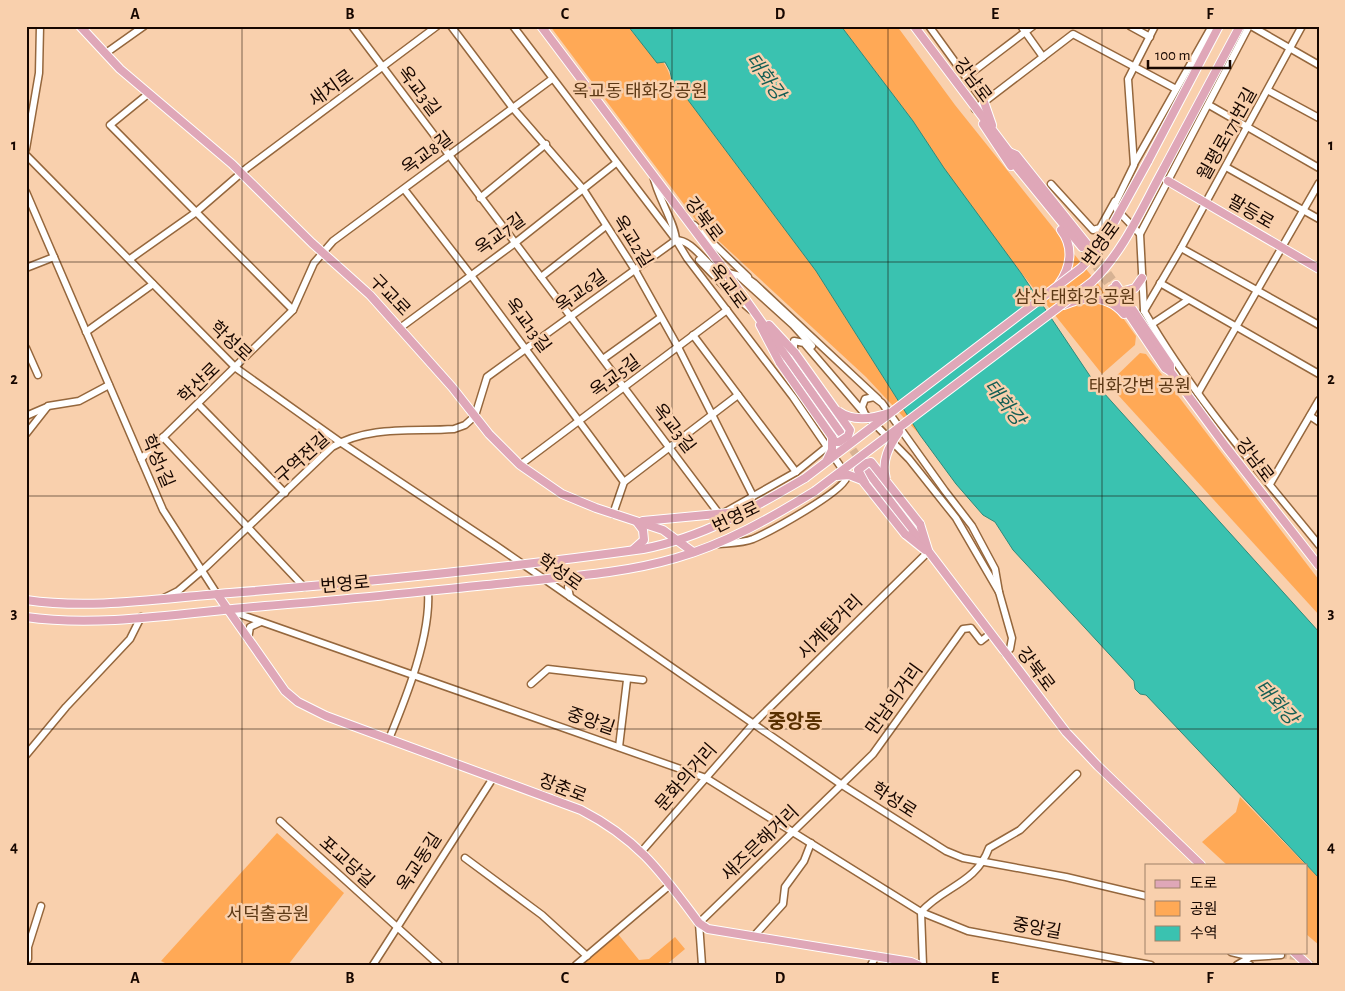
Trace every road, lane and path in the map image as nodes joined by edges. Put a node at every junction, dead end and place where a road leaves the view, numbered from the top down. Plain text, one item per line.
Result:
1 (40, 26) edge
2 (80, 26) edge
3 (144, 26) edge
4 (352, 26) edge
5 (438, 26) edge
6 (451, 26) edge
7 (513, 26) edge
8 (541, 26) edge
9 (914, 26) edge
10 (929, 26) edge
11 (1020, 26) edge
12 (1033, 26) edge
13 (1130, 26) edge
14 (1155, 26) edge
15 (1212, 26) edge
16 (1219, 26) edge
17 (1240, 26) edge
18 (1250, 26) edge
19 (1302, 26) edge
20 (1025, 32) junction
21 (1150, 37) junction
22 (1292, 49) junction
23 (106, 54) junction
24 (1043, 57) junction
25 (1319, 65) edge
26 (1134, 68) junction
27 (383, 69) junction
28 (966, 77) junction
29 (552, 78) junction
30 (1176, 90) junction
31 (1269, 91) junction
32 (148, 94) junction
33 (984, 102) junction
34 (1209, 105) junction
35 (512, 107) junction
36 (975, 108) junction
37 (1319, 118) edge
38 (1248, 127) junction
39 (999, 138) junction
40 (546, 144) junction
41 (26, 149) edge
42 (26, 155) edge
43 (449, 156) junction
44 (616, 163) junction
45 (1134, 165) junction
46 (1226, 167) junction
47 (1319, 168) edge
48 (241, 173) junction
49 (652, 174) junction
50 (1168, 181) junction
51 (1319, 183) edge
52 (1051, 184) dead end
53 (404, 189) junction
54 (583, 189) junction
55 (26, 192) edge
56 (1117, 197) junction
57 (480, 198) junction
58 (1206, 204) junction
59 (677, 207) junction
60 (1303, 210) junction
61 (195, 213) junction
62 (1319, 219) edge
63 (606, 226) junction
64 (1140, 234) junction
65 (676, 240) junction
66 (515, 243) junction
67 (1084, 246) tunnel mouth
68 (708, 248) junction
69 (1181, 248) junction
70 (1282, 248) junction
71 (322, 252) junction
72 (54, 257) junction
73 (130, 259) junction
74 (26, 268) edge
75 (1319, 269) edge
76 (635, 270) junction
77 (726, 272) junction
78 (470, 274) junction
79 (736, 274) junction
80 (540, 277) junction
81 (1142, 278) junction
82 (754, 283) junction
83 (1160, 283) junction
84 (153, 284) junction
85 (1054, 290) junction
86 (1258, 291) junction
87 (1121, 292) junction
88 (1188, 300) junction
89 (1064, 305) junction
90 (293, 310) junction
91 (727, 310) junction
92 (1144, 311) junction
93 (756, 314) junction
94 (571, 317) junction
95 (660, 318) junction
96 (1148, 325) junction
97 (1319, 325) edge
98 (400, 328) junction
99 (1236, 328) junction
100 (86, 332) junction
101 (693, 335) junction
102 (1144, 337) junction
103 (678, 347) junction
104 (26, 348) edge
105 (527, 349) junction
106 (795, 353) junction
107 (603, 359) junction
108 (236, 368) junction
109 (1170, 371) junction
110 (1319, 374) edge
111 (38, 376) dead end
112 (109, 385) junction
113 (624, 387) junction
114 (1198, 393) junction
115 (738, 395) junction
116 (1319, 400) edge
117 (882, 403) junction
118 (198, 404) junction
119 (48, 406) junction
120 (834, 408) junction
121 (895, 410) junction
122 (712, 414) junction
123 (865, 414) junction
124 (26, 416) edge
125 (475, 416) junction
126 (1310, 416) junction
127 (579, 421) junction
128 (1319, 422) edge
129 (906, 424) junction
130 (840, 432) tunnel mouth
131 (26, 434) edge
132 (164, 437) junction
133 (832, 437) junction
134 (340, 442) junction
135 (828, 446) junction
136 (669, 447) junction
137 (141, 459) junction
138 (825, 463) junction
139 (520, 465) junction
140 (796, 472) junction
141 (868, 472) tunnel mouth
142 (835, 477) junction
143 (624, 482) junction
144 (865, 483) junction
145 (888, 483) junction
146 (1270, 484) junction
147 (285, 494) junction
148 (753, 496) junction
149 (748, 510) junction
150 (613, 514) junction
151 (720, 515) junction
152 (636, 521) junction
153 (248, 528) junction
154 (678, 540) junction
155 (714, 544) junction
156 (1319, 545) edge
157 (627, 552) junction
158 (693, 552) junction
159 (928, 552) junction
160 (523, 564) junction
161 (1319, 566) edge
162 (201, 570) junction
163 (570, 576) junction
164 (543, 579) junction
165 (304, 587) junction
166 (428, 591) junction
167 (999, 592) junction
168 (217, 594) junction
169 (174, 597) junction
170 (570, 597) junction
171 (163, 598) junction
172 (26, 600) edge
173 (226, 609) junction
174 (176, 614) junction
175 (26, 617) edge
176 (141, 617) junction
177 (262, 622) junction
178 (990, 634) junction
179 (249, 642) junction
180 (1005, 653) junction
181 (412, 676) junction
182 (627, 680) junction
183 (643, 680) dead end
184 (531, 684) dead end
185 (753, 724) junction
186 (389, 739) junction
187 (619, 747) junction
188 (26, 755) edge
189 (1077, 774) dead end
190 (493, 778) junction
191 (706, 778) junction
192 (842, 784) junction
193 (280, 822) dead end
194 (794, 832) junction
195 (811, 843) junction
196 (642, 850) junction
197 (465, 858) dead end
198 (983, 861) junction
199 (1200, 864) edge
200 (670, 885) junction
201 (1145, 896) edge
202 (41, 906) dead end
203 (920, 912) junction
204 (699, 923) junction
205 (397, 925) junction
206 (754, 936) junction
207 (1233, 954) edge
208 (1239, 954) edge
209 (1296, 954) edge
210 (1281, 955) dead end
211 (587, 956) junction
212 (876, 956) junction
213 (1252, 957) junction
214 (28, 959) dead end
215 (1148, 964) edge
216 (1244, 964) edge
217 (373, 965) edge
218 (439, 965) edge
219 (576, 965) edge
220 (702, 965) edge
221 (871, 965) edge
222 (918, 965) edge
223 (923, 965) edge
224 (1308, 965) edge

1 - 41 street
2 - 23 main road, 구교로
3 - 23 street
4 - 27 street, 옥교3길
5 - 27 street, 새치로
6 - 35 street, 옥교2길
7 - 29 street, 옥교로
8 - 49 main road, 강북로
9 - 36 main road, 강남로
10 - 28 street
11 - 20 street
12 - 20 street
13 - 21 street
14 - 21 street
15 - 30 street
16 - 85 main road, 번영로, bridge
17 - 89 main road, 번영로, bridge
18 - 22 street
18 - 34 street
19 - 22 street, 월평로171번길
20 - 24 street
20 - 28 street
21 - 26 street
22 - 25 street
22 - 31 street, 월평로171번길
23 - 32 main road, 구교로
24 - 26 street
24 - 33 street
26 - 30 street
26 - 45 street
27 - 43 street, 옥교3길
27 - 48 street, 새치로
28 - 33 street
29 - 35 street, 옥교8길
29 - 44 street, 옥교로
30 - 45 street
31 - 37 street
31 - 38 street, 월평로171번길
32 - 48 main road, 구교로
32 - 61 street
33 - 36 street
33 - 39 main road
34 - 38 street
34 - 50 street
35 - 40 street, 옥교2길
35 - 43 street, 옥교8길
36 - 39 main road, 강남로
36 - 85 main road, bridge
38 - 46 street, 월평로171번길
38 - 47 street
39 - 67 main road, 강남로
40 - 54 street, 옥교2길
40 - 57 street
42 - 73 street, 학성로
43 - 53 street, 옥교8길
43 - 57 street, 옥교3길
44 - 54 street, 옥교7길
44 - 65 street, 옥교로
45 - 56 street
46 - 58 street, 월평로171번길
46 - 60 street
48 - 61 street, 새치로
48 - 71 main road, 구교로
49 - 59 main road, 강북로
49 - 65 street
50 - 58 main road, 팔등로
50 - 64 street
51 - 60 street
52 - 56 street
53 - 71 street, 옥교8길
53 - 78 street, 옥교13길
54 - 63 street, 옥교2길
54 - 66 street, 옥교7길
55 - 72 street, 학성1길
56 - 64 street
57 - 66 street, 옥교3길
58 - 69 street, 월평로171번길
58 - 70 main road, 팔등로
59 - 68 main road, 강북로
59 - 82 street
60 - 62 street
60 - 70 street
61 - 73 street, 새치로
61 - 90 street
63 - 76 street, 옥교2길
63 - 80 street
64 - 81 street
65 - 76 street, 옥교6길
65 - 77 street
65 - 91 street, 옥교로
65 - 93 street
66 - 78 street, 옥교7길
66 - 80 street, 옥교3길
68 - 77 main road, 강북로
68 - 79 street
69 - 83 street, 월평로171번길
69 - 86 street
70 - 75 main road, 팔등로
70 - 86 street
71 - 90 street, 학산로
71 - 98 main road, 구교로
72 - 74 street
72 - 100 street, 학성1길
73 - 84 street, 학성로
76 - 94 street, 옥교6길
76 - 95 street, 옥교2길
77 - 79 street
77 - 93 main road, 강북로
78 - 98 street, 옥교7길
78 - 105 street, 옥교13길
79 - 82 street
79 - 123 street
80 - 94 street, 옥교3길
81 - 87 main road
81 - 92 street
82 - 117 street
83 - 88 street
83 - 92 street, 월평로171번길
84 - 100 street
84 - 108 street, 학성로
85 - 121 main road, 번영로, bridge
86 - 97 street
86 - 99 street
87 - 96 main road, 강남로
87 - 102 main road, 강남로
88 - 96 street
88 - 99 street
89 - 102 main road
89 - 129 main road, 번영로, bridge
90 - 108 street, 학산로
91 - 101 street, 옥교5길
91 - 135 street, 옥교로
92 - 96 street
93 - 106 main road
93 - 130 main road, 강북로
93 - 133 main road, bridge
94 - 105 street, 옥교6길
94 - 107 street, 옥교3길
95 - 103 street, 옥교2길
95 - 107 street
96 - 102 street
96 - 109 main road, 강남로
96 - 114 street
98 - 125 main road, 구교로
99 - 110 street
99 - 114 street
100 - 112 street, 학성1길
101 - 103 street, 옥교5길
101 - 115 street
102 - 109 main road, 강남로
103 - 113 street, 옥교5길
103 - 122 street, 옥교2길
104 - 111 street
105 - 125 street, 옥교6길
105 - 127 street, 옥교13길
106 - 120 main road, bridge
106 - 123 street
107 - 113 street, 옥교3길
108 - 118 street, 학산로
108 - 134 street, 학성로
109 - 161 main road, 강남로
112 - 119 street
112 - 137 street, 학성1길
113 - 127 street, 옥교5길
113 - 136 street, 옥교3길
114 - 146 street
115 - 122 street
115 - 140 street
116 - 126 street
117 - 123 street
117 - 167 street
118 - 132 street, 학산로
118 - 147 street
119 - 124 street
119 - 131 street
120 - 121 main road, bridge
120 - 133 main road, bridge
121 - 138 main road, 번영로, bridge
122 - 136 street
122 - 148 street, 옥교2길
123 - 167 street
125 - 134 street, 구역전길
125 - 139 main road, 구교로
126 - 128 street
126 - 146 street
127 - 139 street, 옥교5길
127 - 143 street, 옥교13길
129 - 142 main road, 번영로, bridge
129 - 145 main road, bridge
132 - 137 street, 학산로
132 - 153 street
133 - 138 main road, bridge
134 - 147 street, 구역전길
134 - 160 street, 학성로
135 - 140 street
135 - 155 street, 옥교로
136 - 143 street
136 - 151 street, 옥교3길
137 - 162 street, 학성1길
138 - 149 main road, 번영로, bridge
139 - 150 main road, 구교로
140 - 148 street
141 - 159 main road, 강북로
142 - 144 main road, bridge
142 - 155 main road, 번영로, bridge
143 - 150 street
144 - 145 main road, bridge
144 - 159 main road, bridge
145 - 159 main road, bridge
146 - 156 street
147 - 153 street, 구역전길
148 - 151 street
149 - 151 main road
149 - 154 main road, 번영로
150 - 152 main road, 구교로
151 - 152 main road
152 - 154 main road, 구교로
152 - 157 main road
153 - 162 street, 구역전길
153 - 165 street
154 - 157 main road, 번영로
154 - 158 main road, 구교로
155 - 158 main road, 번영로
157 - 160 main road, 번영로
158 - 163 main road, 번영로
159 - 178 main road, 강북로
159 - 185 street, 시계탑거리
160 - 164 street, 학성로
160 - 165 main road, 번영로
162 - 168 street, 학성1길
162 - 171 street, 구역전길
163 - 164 main road, 번영로
163 - 170 street
164 - 166 main road, 번영로
164 - 170 street, 학성로
165 - 168 main road, 번영로
166 - 173 main road, 번영로
166 - 181 street
167 - 180 street
168 - 169 main road, 번영로
168 - 173 main road, 장춘로
169 - 171 main road, 번영로
169 - 174 main road
170 - 185 street, 학성로
171 - 172 main road, 번영로
173 - 174 main road, 번영로
173 - 177 street, 중앙길
173 - 179 main road, 장춘로
174 - 176 main road, 번영로
175 - 176 main road, 번영로
176 - 188 street
177 - 179 street
177 - 181 street, 중앙길
178 - 180 main road, 강북로
178 - 192 street, 만남의거리
179 - 186 main road, 장춘로
180 - 199 main road, 강북로
181 - 186 street
181 - 187 street, 중앙길
182 - 183 street
182 - 184 street
182 - 187 street
185 - 191 street, 문화의거리
185 - 192 street, 학성로
186 - 190 main road, 장춘로
187 - 191 street, 중앙길
189 - 198 street
190 - 196 main road, 장춘로
190 - 205 street, 옥교동길
191 - 194 street, 중앙길
191 - 196 street, 문화의거리
192 - 194 street, 새즈믄해거리
192 - 198 street, 학성로
193 - 205 street, 포교당길
194 - 195 street, 중앙길
194 - 204 street, 새즈믄해거리
195 - 203 street, 중앙길
195 - 206 street
196 - 200 main road, 장춘로
197 - 211 street
198 - 201 street, 학성로
198 - 203 street
200 - 204 main road, 장춘로
200 - 211 street
202 - 214 street
203 - 215 street, 중앙길
203 - 223 street
204 - 206 main road
204 - 220 street
205 - 217 street, 옥교동길
205 - 218 street, 포교당길
206 - 212 main road
207 - 216 street
208 - 213 street
209 - 224 main road
210 - 213 street
211 - 219 street
212 - 221 street
212 - 222 main road
213 - 216 street

